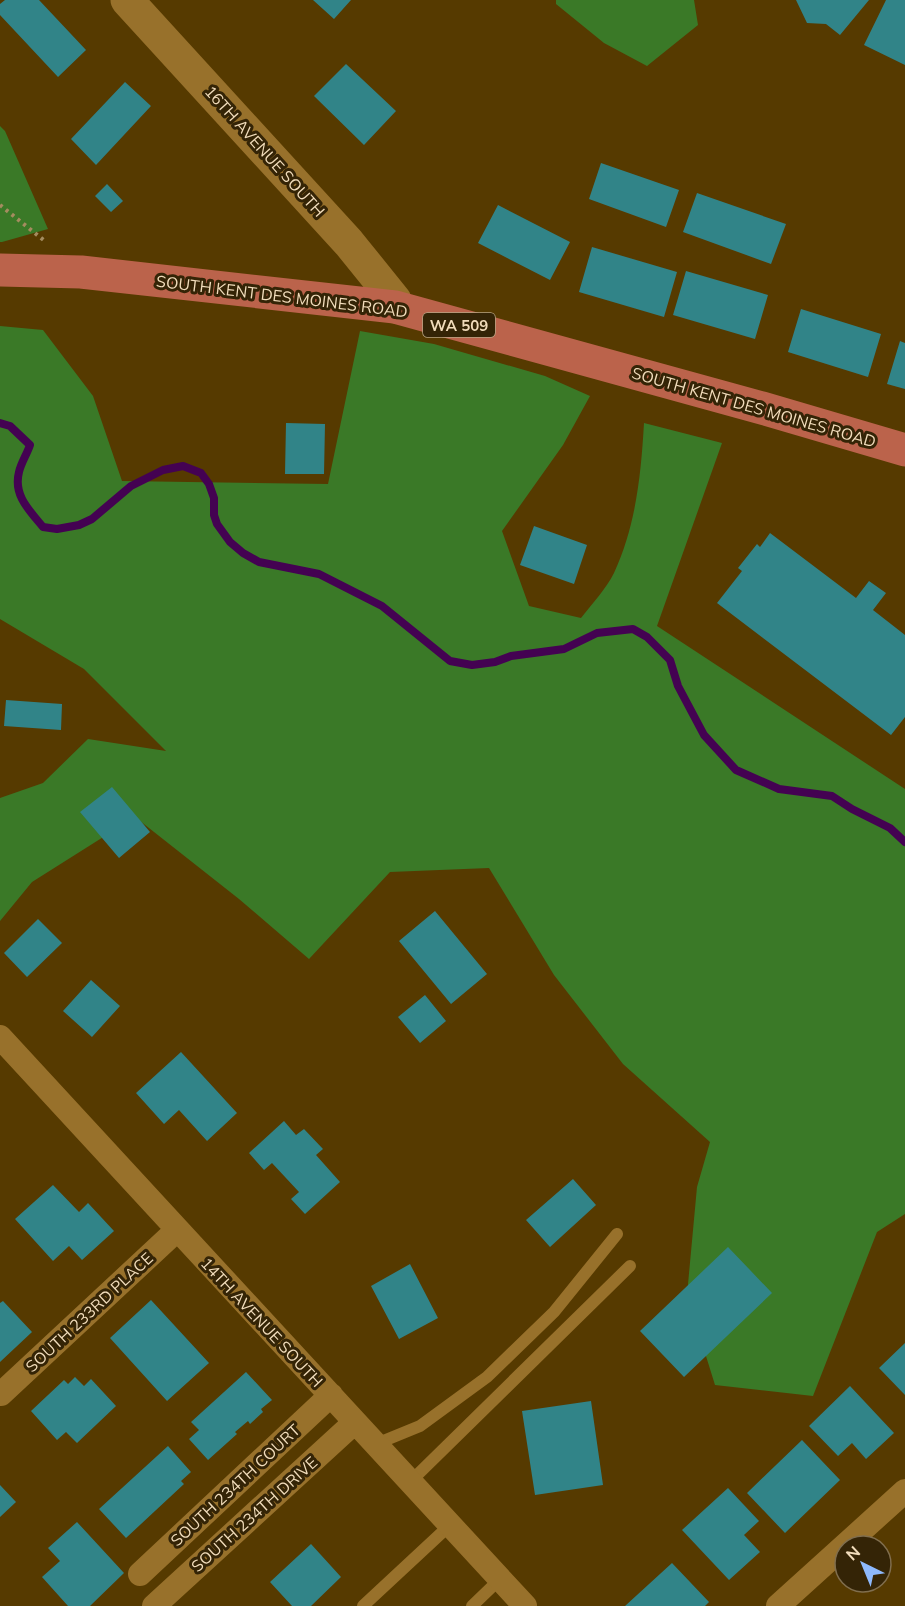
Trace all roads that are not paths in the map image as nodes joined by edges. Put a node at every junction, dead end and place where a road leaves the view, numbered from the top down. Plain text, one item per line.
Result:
1 (127, 0) edge
2 (0, 270) edge
3 (395, 307) junction
4 (905, 450) edge
5 (0, 1037) edge
6 (177, 1230) junction
7 (617, 1234) dead end
8 (630, 1266) dead end
9 (2, 1394) dead end
10 (331, 1395) junction
11 (355, 1422) junction
12 (376, 1444) junction
13 (410, 1482) junction
14 (905, 1491) edge
15 (450, 1525) junction
16 (140, 1574) dead end
17 (500, 1579) junction
18 (154, 1606) edge
19 (363, 1606) edge
20 (472, 1606) edge
21 (525, 1606) edge
22 (778, 1606) edge

1 - 3 street, 16TH AVENUE SOUTH
2 - 3 main road, SOUTH KENT DES MOINES ROAD / WA 509
3 - 4 main road, SOUTH KENT DES MOINES ROAD / WA 509
5 - 6 street, 14TH AVENUE SOUTH
6 - 9 street, SOUTH 233RD PLACE
6 - 10 street, 14TH AVENUE SOUTH
7 - 12 lane
8 - 13 lane
10 - 11 street, 14TH AVENUE SOUTH
10 - 16 street, SOUTH 234TH COURT
11 - 12 street, 14TH AVENUE SOUTH
11 - 18 street, SOUTH 234TH DRIVE
12 - 13 street, 14TH AVENUE SOUTH
13 - 15 street, 14TH AVENUE SOUTH
14 - 22 street
15 - 17 street, 14TH AVENUE SOUTH
15 - 19 lane
17 - 20 lane
17 - 21 street, 14TH AVENUE SOUTH

